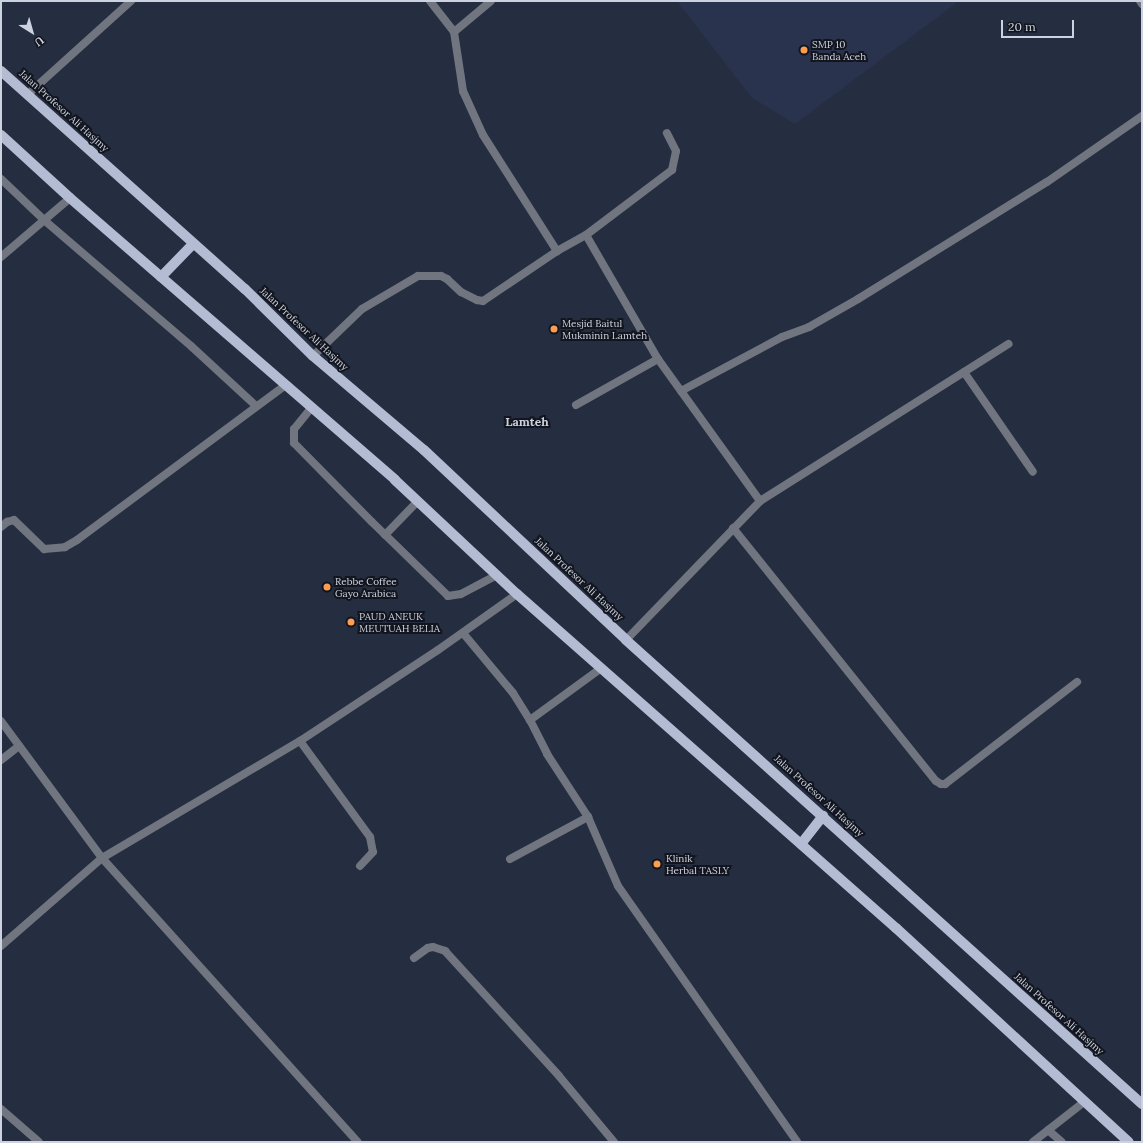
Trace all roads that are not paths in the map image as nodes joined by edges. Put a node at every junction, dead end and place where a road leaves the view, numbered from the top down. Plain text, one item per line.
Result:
1 (130, 1) edge
2 (430, 1) edge
3 (491, 1) edge
4 (1140, 1) edge
5 (1142, 4) edge
6 (454, 32) junction
7 (1, 71) edge
8 (27, 95) junction
9 (1142, 116) edge
10 (667, 133) dead end
11 (1, 135) edge
12 (1, 179) edge
13 (70, 198) junction
14 (44, 220) junction
15 (586, 235) junction
16 (193, 244) junction
17 (557, 251) junction
18 (1, 257) edge
19 (162, 277) junction
20 (1008, 344) dead end
21 (313, 356) junction
22 (658, 359) junction
23 (964, 372) junction
24 (286, 385) junction
25 (681, 391) junction
26 (576, 404) dead end
27 (256, 406) junction
28 (312, 407) junction
29 (1033, 472) dead end
30 (418, 501) junction
31 (760, 501) junction
32 (1, 527) edge
33 (733, 528) junction
34 (385, 535) junction
35 (497, 575) junction
36 (517, 594) junction
37 (463, 633) junction
38 (626, 640) junction
39 (600, 669) junction
40 (1077, 682) dead end
41 (530, 720) junction
42 (1, 721) edge
43 (300, 741) junction
44 (19, 746) junction
45 (1, 760) edge
46 (823, 816) junction
47 (588, 817) junction
48 (800, 844) junction
49 (102, 858) junction
50 (510, 859) dead end
51 (360, 866) dead end
52 (1, 946) edge
53 (414, 958) dead end
54 (1084, 1102) junction
55 (1142, 1104) edge
56 (1, 1109) edge
57 (1048, 1130) junction
58 (39, 1142) edge
59 (358, 1142) edge
60 (614, 1142) edge
61 (797, 1142) edge
62 (1033, 1142) edge
63 (1062, 1142) edge
64 (1129, 1142) edge

1 - 8 street
2 - 6 street
3 - 6 street
4 - 5 street
6 - 17 street
7 - 8 main road, Jalan Profesor Ali Hasjmy
8 - 16 main road, Jalan Profesor Ali Hasjmy
9 - 25 street
10 - 15 street
11 - 13 main road
12 - 14 street
13 - 14 street
13 - 19 main road
14 - 18 street
14 - 27 street
15 - 17 street
15 - 22 street
16 - 19 main road
16 - 21 main road, Jalan Profesor Ali Hasjmy
17 - 21 street
19 - 24 main road
20 - 23 street
21 - 38 main road, Jalan Profesor Ali Hasjmy
22 - 25 street
22 - 26 street
23 - 29 street
23 - 31 street
24 - 27 street
24 - 28 main road
25 - 31 street
27 - 32 street
28 - 30 main road
28 - 34 street
30 - 34 street
30 - 35 main road
31 - 33 street
33 - 38 street
33 - 40 street
34 - 35 street
35 - 36 main road
36 - 37 street
36 - 39 main road
37 - 41 street
37 - 43 street
38 - 46 main road, Jalan Profesor Ali Hasjmy
39 - 41 street
39 - 48 main road
41 - 47 street
42 - 44 street
43 - 49 street
43 - 51 street
44 - 45 street
44 - 49 street
46 - 48 main road
46 - 55 main road, Jalan Profesor Ali Hasjmy
47 - 50 street
47 - 61 street
48 - 54 main road
49 - 52 street
49 - 59 street
53 - 60 street
54 - 57 street
54 - 64 main road
56 - 58 street
57 - 62 street
57 - 63 street

